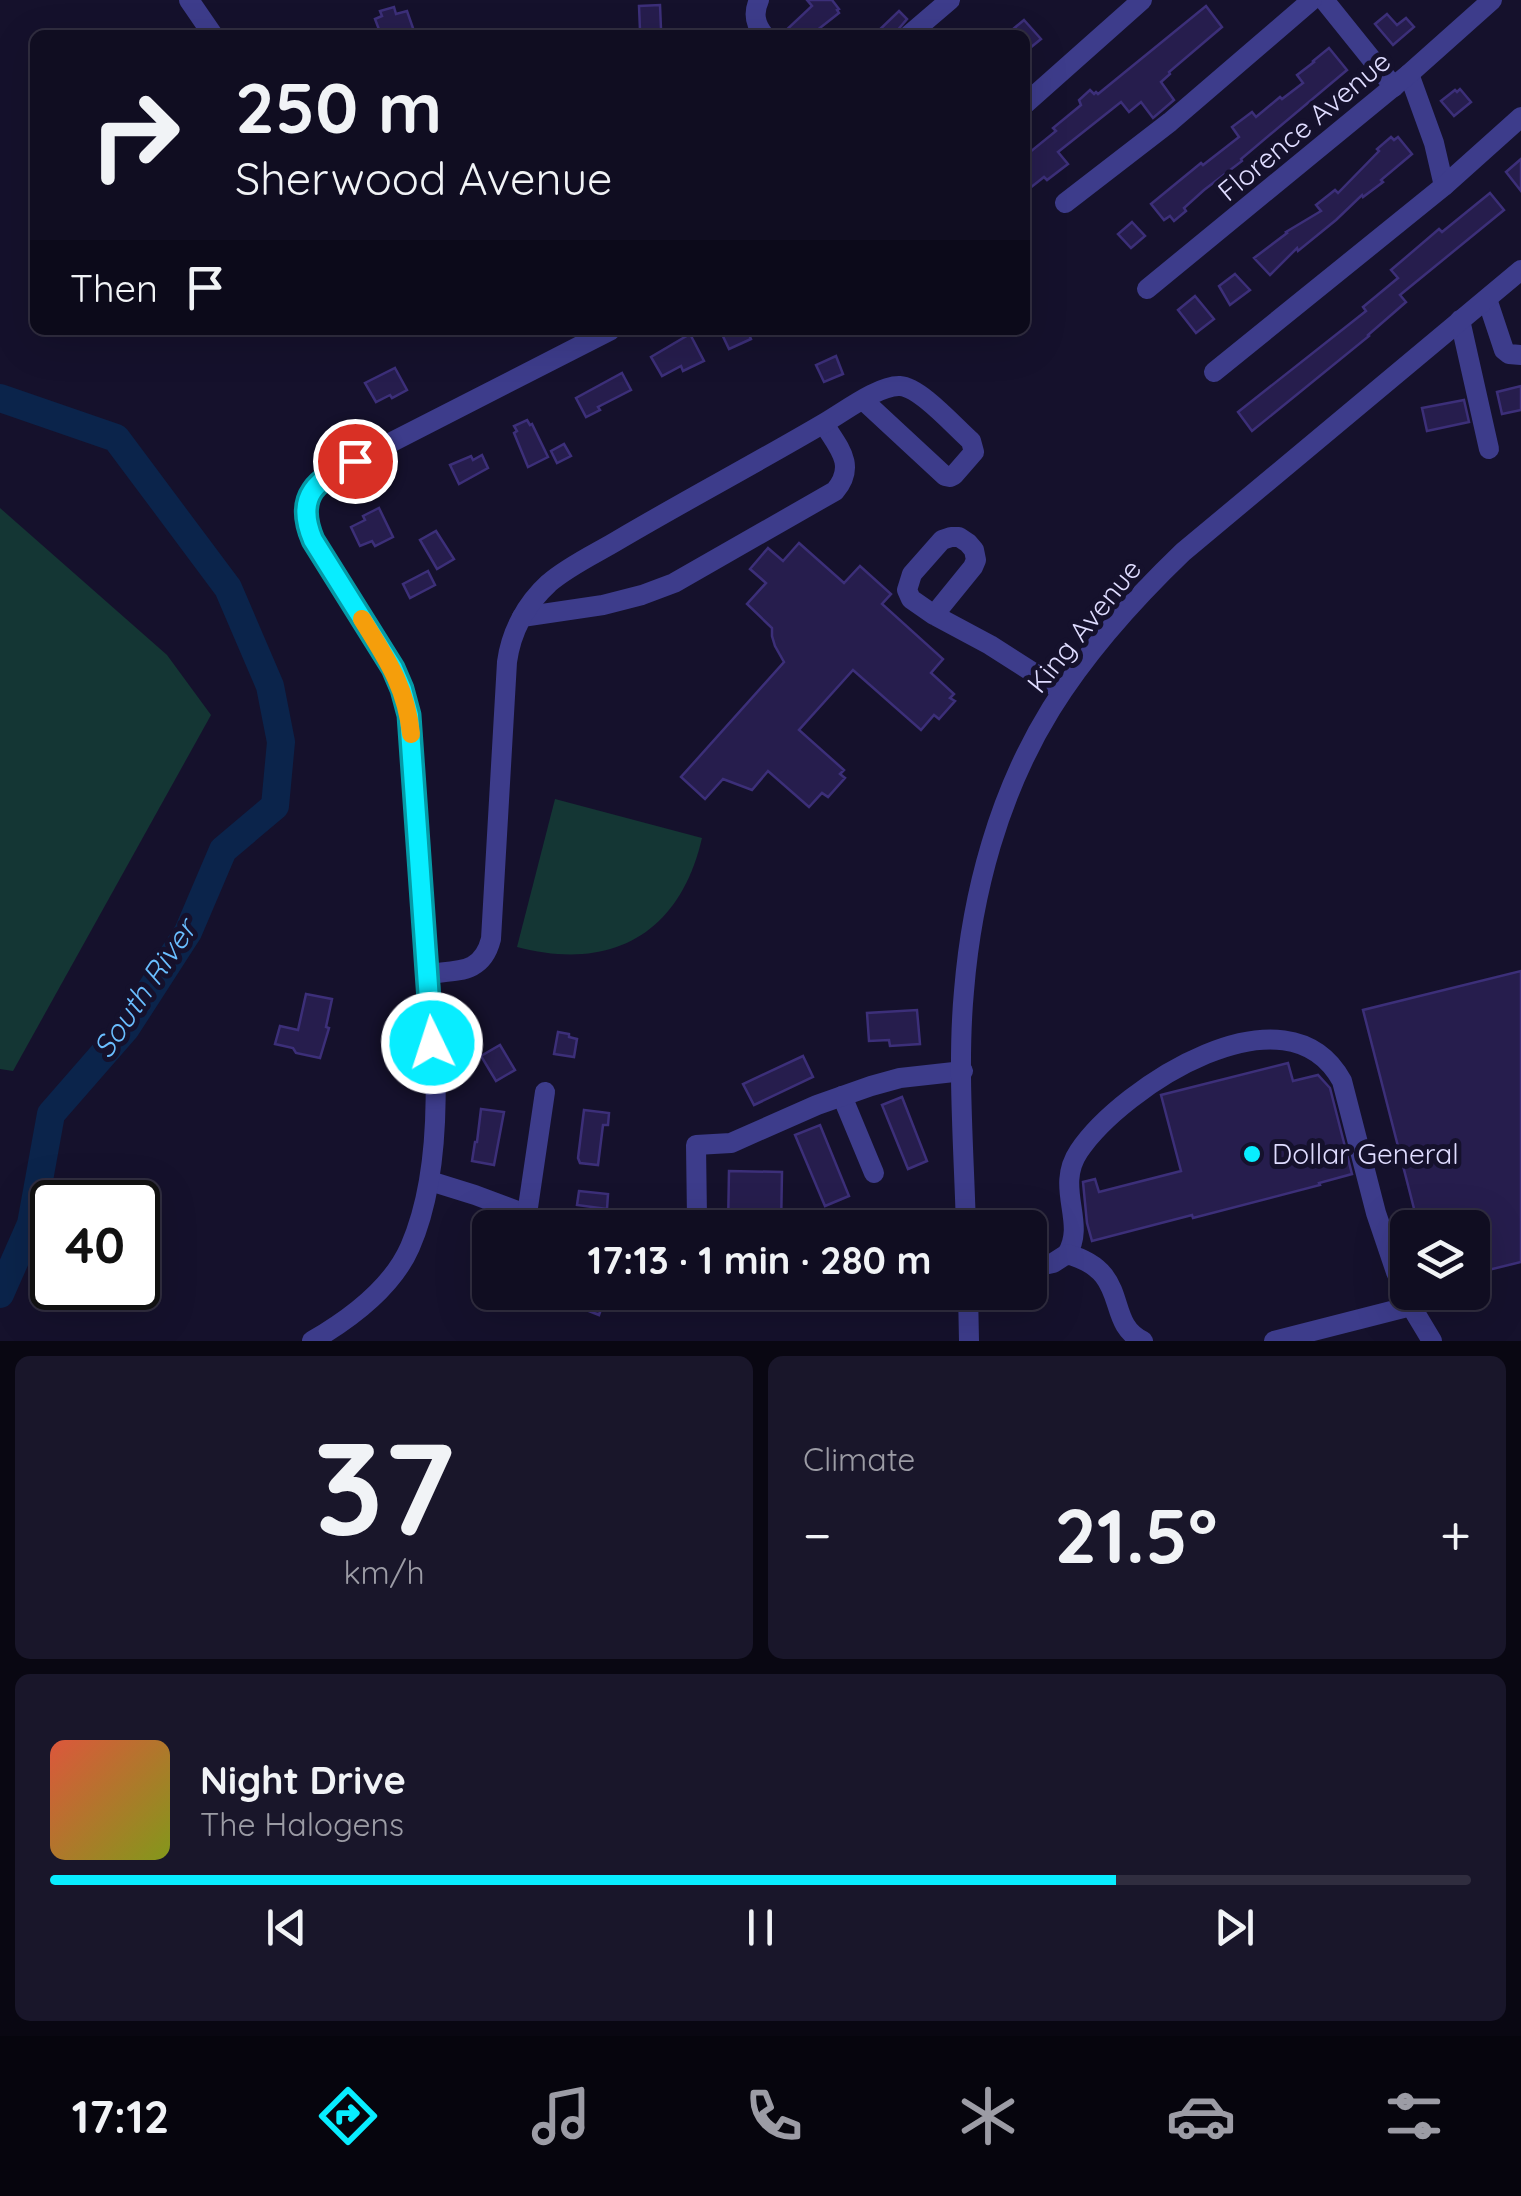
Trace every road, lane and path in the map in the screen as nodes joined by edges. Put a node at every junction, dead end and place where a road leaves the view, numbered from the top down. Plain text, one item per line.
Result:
1 (190, 0) edge
2 (759, 0) edge
3 (950, 0) edge
4 (1142, 0) edge
5 (1312, 0) edge
6 (1324, 0) edge
7 (1492, 0) edge
8 (210, 30) edge
9 (760, 30) edge
10 (915, 30) edge
11 (1402, 80) junction
12 (1030, 100) edge
13 (1521, 117) edge
14 (1444, 186) junction
15 (1066, 203) dead end
16 (1521, 270) edge
17 (1147, 289) dead end
18 (1486, 299) junction
19 (1460, 320) junction
20 (601, 335) edge
21 (1521, 355) edge
22 (1214, 372) dead end
23 (863, 400) junction
24 (824, 424) junction
25 (1489, 449) dead end
26 (934, 615) dead end
27 (522, 616) junction
28 (1062, 691) junction
29 (428, 974) junction
30 (963, 1072) junction
31 (545, 1092) dead end
32 (842, 1096) junction
33 (874, 1173) dead end
34 (430, 1181) junction
35 (515, 1210) edge
36 (528, 1210) edge
37 (697, 1210) edge
38 (966, 1210) edge
39 (1068, 1254) junction
40 (1390, 1254) edge
41 (1047, 1264) edge
42 (968, 1310) edge
43 (1395, 1310) edge
44 (1413, 1310) edge
45 (312, 1341) edge
46 (969, 1341) edge
47 (1143, 1341) edge
48 (1274, 1341) edge
49 (1432, 1341) edge

1 - 8 street
2 - 9 street
3 - 10 street
4 - 12 street
5 - 15 street
6 - 11 street
7 - 11 street, Florence Avenue
11 - 14 street
11 - 17 street, Florence Avenue
13 - 14 street
14 - 22 street
16 - 18 street, King Avenue
18 - 19 street, King Avenue
18 - 21 street
19 - 25 street
19 - 28 street, King Avenue
20 - 29 street
23 - 23 street
23 - 24 street
24 - 27 street
24 - 27 street
26 - 28 street
27 - 29 street
28 - 30 street, King Avenue
29 - 34 street
30 - 32 street
30 - 38 street, King Avenue
31 - 36 street
32 - 33 street
32 - 37 street
34 - 35 street
34 - 45 street
39 - 40 street
39 - 41 street
39 - 47 street
42 - 46 street
43 - 48 street
44 - 49 street

